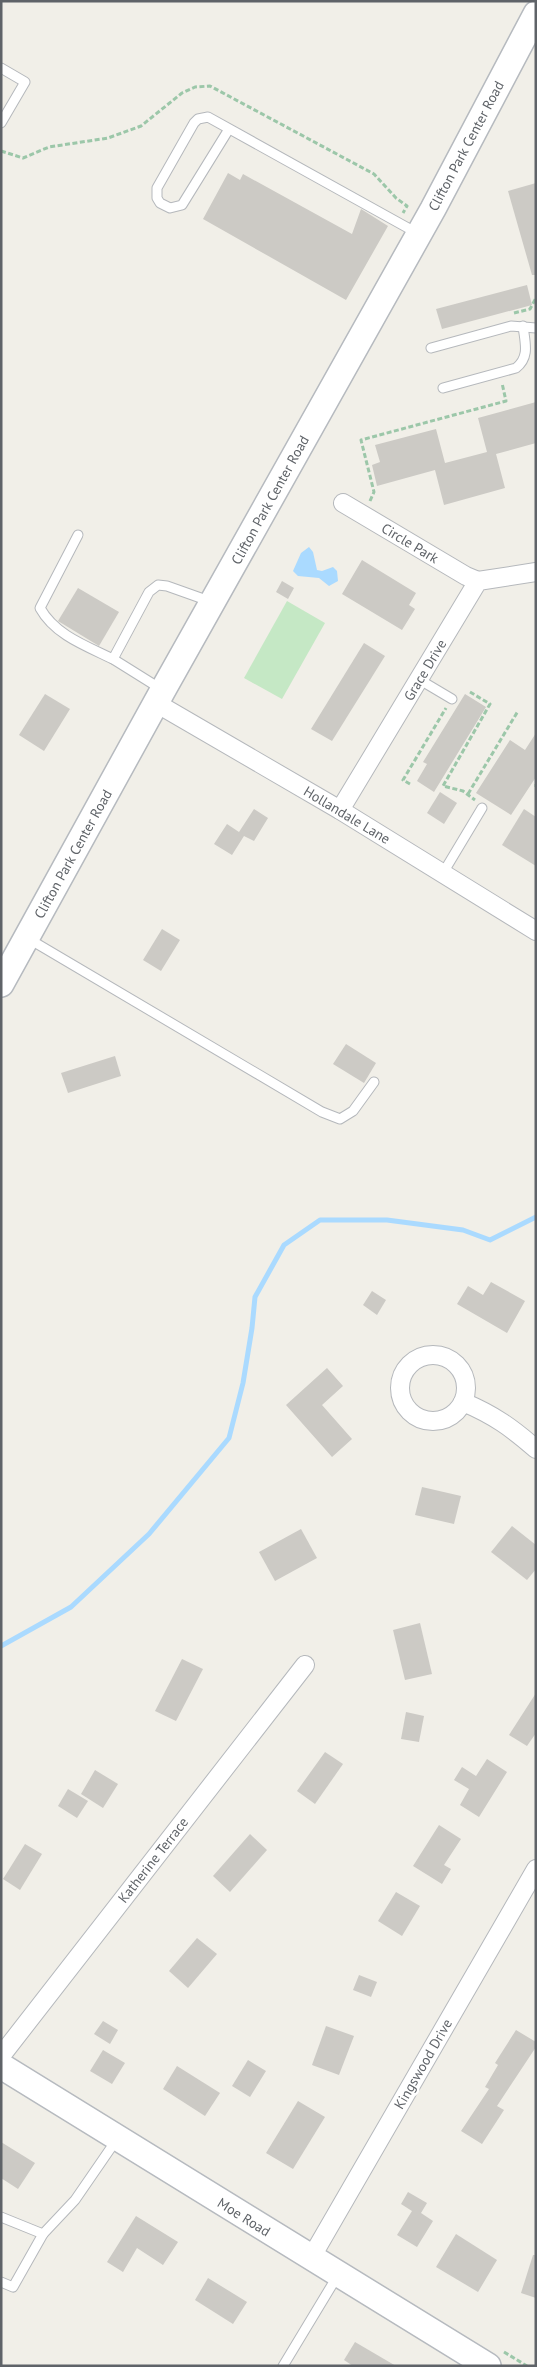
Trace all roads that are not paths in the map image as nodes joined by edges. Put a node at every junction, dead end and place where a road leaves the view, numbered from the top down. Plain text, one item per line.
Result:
1 (536, 14) edge
2 (1, 68) edge
3 (1, 123) edge
4 (229, 129) junction
5 (420, 234) junction
6 (523, 326) junction
7 (536, 328) edge
8 (431, 348) dead end
9 (443, 388) dead end
10 (343, 503) dead end
11 (78, 535) dead end
12 (536, 572) edge
13 (478, 581) junction
14 (212, 602) junction
15 (114, 659) junction
16 (420, 680) junction
17 (159, 697) junction
18 (452, 699) road end
19 (482, 808) road end
20 (340, 810) junction
21 (443, 874) junction
22 (536, 931) edge
23 (26, 938) junction
24 (1, 984) edge
25 (374, 1082) dead end
26 (463, 1402) dead end
27 (536, 1450) edge
28 (305, 1665) dead end
29 (536, 1869) edge
30 (1, 2056) edge
31 (1, 2066) edge
32 (117, 2138) junction
33 (1, 2217) edge
34 (43, 2234) junction
35 (311, 2258) junction
36 (338, 2275) junction
37 (1, 2282) edge
38 (285, 2364) edge
39 (488, 2366) edge

1 - 5 street, Clifton Park Center Road
2 - 3 lane
4 - 4 lane
4 - 5 lane
5 - 14 street, Clifton Park Center Road
6 - 7 lane
6 - 8 lane
6 - 9 lane
10 - 13 street, Circle Park
11 - 15 lane
12 - 13 street
13 - 16 street, Grace Drive
14 - 15 lane
14 - 17 street, Clifton Park Center Road
15 - 17 lane
16 - 18 lane
16 - 20 street, Grace Drive
17 - 20 street, Hollandale Lane
17 - 23 street, Clifton Park Center Road
19 - 21 lane
20 - 21 street, Hollandale Lane
21 - 22 street, Hollandale Lane
23 - 24 street, Clifton Park Center Road
23 - 25 lane
26 - 27 street
28 - 30 street, Katherine Terrace
29 - 35 street, Kingswood Drive
31 - 32 street, Moe Road
32 - 34 lane
32 - 35 street, Moe Road
33 - 34 lane
34 - 37 lane
35 - 36 street, Moe Road
36 - 38 lane
36 - 39 street, Moe Road

